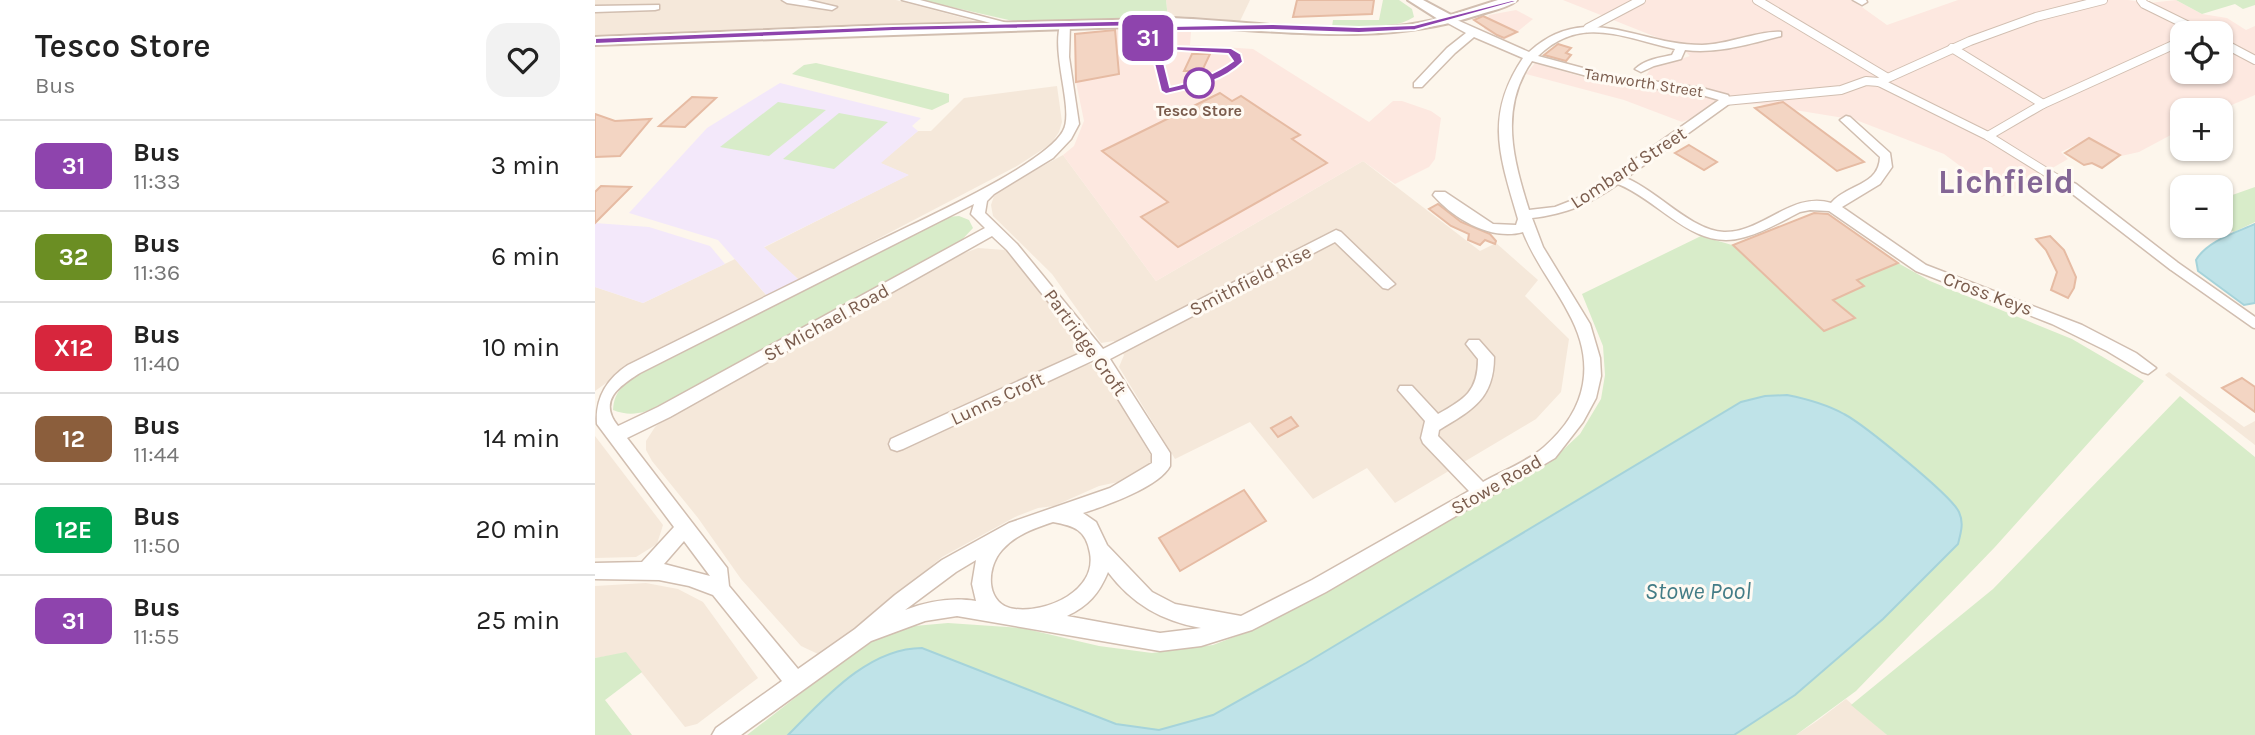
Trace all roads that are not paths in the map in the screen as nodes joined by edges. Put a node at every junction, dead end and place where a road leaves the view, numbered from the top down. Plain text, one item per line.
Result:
1 (600, 0) edge
2 (787, 0) edge
3 (842, 0) edge
4 (907, 0) edge
5 (1414, 0) edge
6 (1511, 0) edge
7 (1641, 0) edge
8 (1757, 0) edge
9 (2103, 0) edge
10 (2141, 0) edge
11 (595, 3) edge
12 (595, 9) edge
13 (646, 11) dead end
14 (1448, 19) junction
15 (2178, 21) edge
16 (1171, 22) joint
17 (1155, 23) joint
18 (1065, 24) junction
19 (1010, 25) junction
20 (1588, 28) junction
21 (1473, 33) junction
22 (1777, 34) dead end
23 (1485, 40) junction
24 (595, 41) edge
25 (1548, 41) junction
26 (2170, 46) edge
27 (1681, 47) junction
28 (1952, 48) junction
29 (2255, 48) edge
30 (2233, 49) edge
31 (2241, 53) junction
32 (1530, 58) junction
33 (2255, 60) edge
34 (1641, 69) dead end
35 (1883, 79) junction
36 (1418, 85) dead end
37 (1725, 101) junction
38 (2043, 104) junction
39 (1846, 120) dead end
40 (1988, 136) junction
41 (1617, 179) junction
42 (989, 191) junction
43 (1440, 195) dead end
44 (1834, 208) junction
45 (1521, 222) junction
46 (994, 229) junction
47 (1500, 247) dead end
48 (2183, 259) dead end
49 (2173, 266) junction
50 (1388, 284) dead end
51 (2255, 323) edge
52 (1473, 344) dead end
53 (1099, 355) junction
54 (2148, 368) dead end
55 (1406, 390) dead end
56 (600, 393) edge
57 (1436, 422) junction
58 (614, 436) junction
59 (897, 444) dead end
60 (1481, 492) junction
61 (1115, 493) junction
62 (1055, 514) junction
63 (685, 527) junction
64 (1092, 529) junction
65 (1005, 534) junction
66 (1103, 552) junction
67 (647, 569) junction
68 (595, 571) edge
69 (720, 589) junction
70 (998, 613) junction
71 (1035, 620) junction
72 (1245, 624) junction
73 (862, 636) junction
74 (796, 682) junction
75 (723, 735) edge

1 - 11 street
2 - 3 street
4 - 19 street
5 - 14 street
6 - 14 street
7 - 20 street
8 - 35 street
9 - 28 street, Tamworth Street
10 - 15 street
12 - 13 street
14 - 16 street
14 - 21 street
16 - 17 street
17 - 18 street
18 - 19 street
18 - 42 street
19 - 24 street
20 - 25 street
20 - 27 street
21 - 23 street
21 - 36 street
22 - 27 street
23 - 25 street
23 - 32 street, Tamworth Street
25 - 32 street, Stowe Road
26 - 38 street
27 - 34 street
28 - 35 street, Tamworth Street
28 - 38 street
29 - 31 street
30 - 31 street
31 - 33 street
32 - 37 street, Tamworth Street
32 - 45 street, Stowe Road
35 - 37 street, Tamworth Street
35 - 40 street
37 - 41 street, Lombard Street
38 - 40 street
39 - 44 street
40 - 49 street
41 - 44 street
41 - 45 street, Lombard Street
42 - 46 street
42 - 56 street
43 - 45 street
44 - 54 street, Cross Keys
45 - 47 street
45 - 60 street, Stowe Road
46 - 53 street, Partridge Croft
46 - 58 street, St Michael Road
48 - 49 street
49 - 51 street
50 - 53 street, Smithfield Rise
52 - 57 street
53 - 59 street, Lunns Croft
53 - 61 street, Partridge Croft
55 - 57 street
56 - 58 street
57 - 60 street
58 - 63 street
60 - 72 street, Stowe Road
61 - 62 street
61 - 64 street
62 - 64 street
62 - 65 street
63 - 67 street
63 - 69 street
64 - 66 street
65 - 70 street
65 - 73 street
66 - 71 street
66 - 72 street
67 - 68 street
67 - 69 street
69 - 74 street
70 - 71 street
70 - 73 street
71 - 72 street, Stowe Road
73 - 74 street
74 - 75 street

